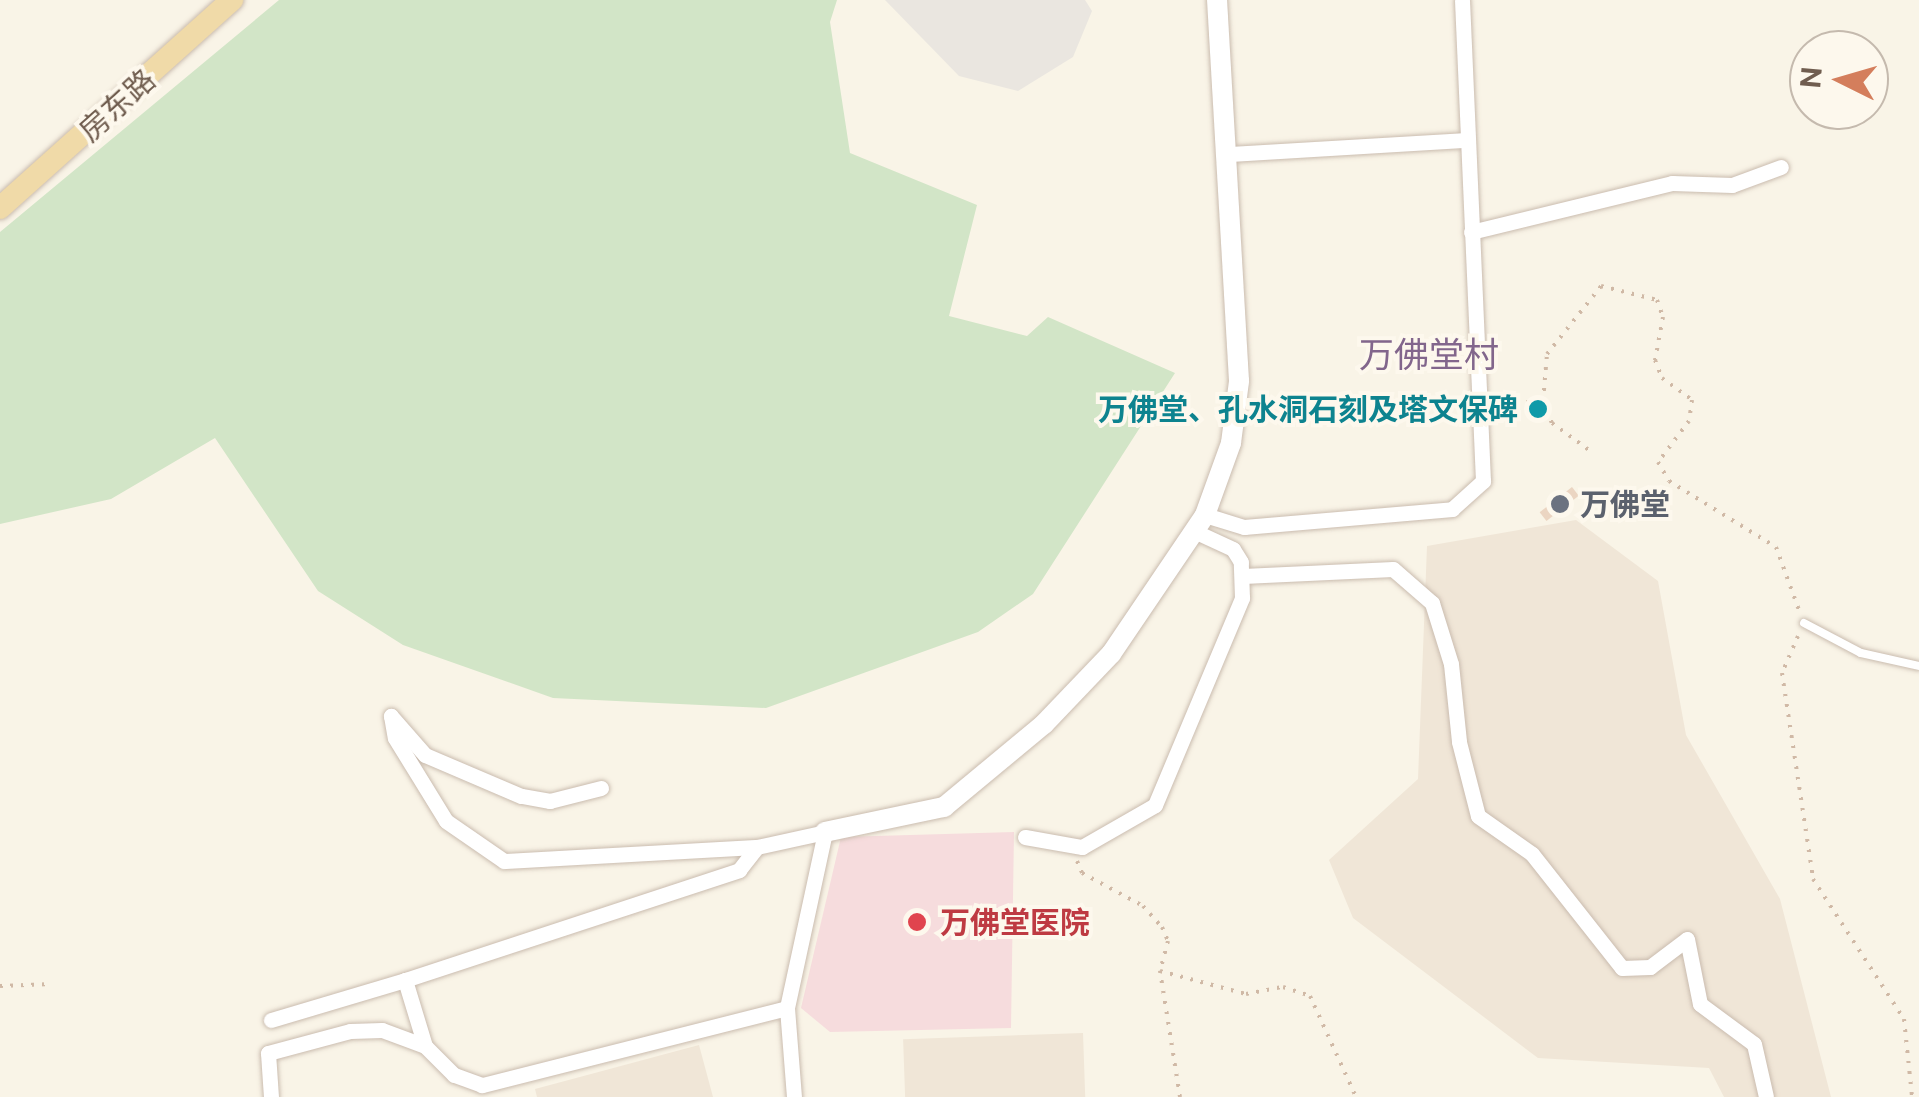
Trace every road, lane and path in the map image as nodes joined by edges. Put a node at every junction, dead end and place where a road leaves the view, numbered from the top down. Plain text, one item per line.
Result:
1 (232, 0) edge
2 (1217, 0) edge
3 (1462, 0) edge
4 (1464, 140) junction
5 (1229, 154) junction
6 (1781, 168) dead end
7 (0, 208) edge
8 (1471, 232) junction
9 (1543, 401) junction
10 (1482, 406) junction
11 (1593, 453) dead end
12 (1199, 523) junction
13 (1243, 576) junction
14 (1804, 624) junction
15 (1919, 666) edge
16 (601, 788) dead end
17 (824, 832) junction
18 (1025, 837) dead end
19 (757, 847) junction
20 (1082, 847) junction
21 (1160, 971) junction
22 (405, 980) junction
23 (52, 984) dead end
24 (0, 986) edge
25 (788, 1008) junction
26 (272, 1020) dead end
27 (425, 1046) junction
28 (480, 1091) edge
29 (271, 1097) edge
30 (794, 1097) edge
31 (1180, 1097) edge
32 (1356, 1097) edge
33 (1766, 1097) edge
34 (1912, 1097) edge

1 - 7 main road, 房东路
2 - 5 street
3 - 4 street
4 - 5 street
4 - 8 street
5 - 12 street
6 - 8 street
8 - 10 street
9 - 10 path
9 - 11 path
9 - 14 path
10 - 12 street
12 - 13 street
12 - 17 street
13 - 20 street
13 - 33 street
14 - 15 lane
14 - 34 path
16 - 19 street
17 - 19 street
17 - 25 street
18 - 20 street
19 - 22 street
20 - 21 path
21 - 31 path
21 - 32 path
22 - 26 street
22 - 27 street
23 - 24 path
25 - 28 street
25 - 30 street
27 - 28 street
27 - 29 street

